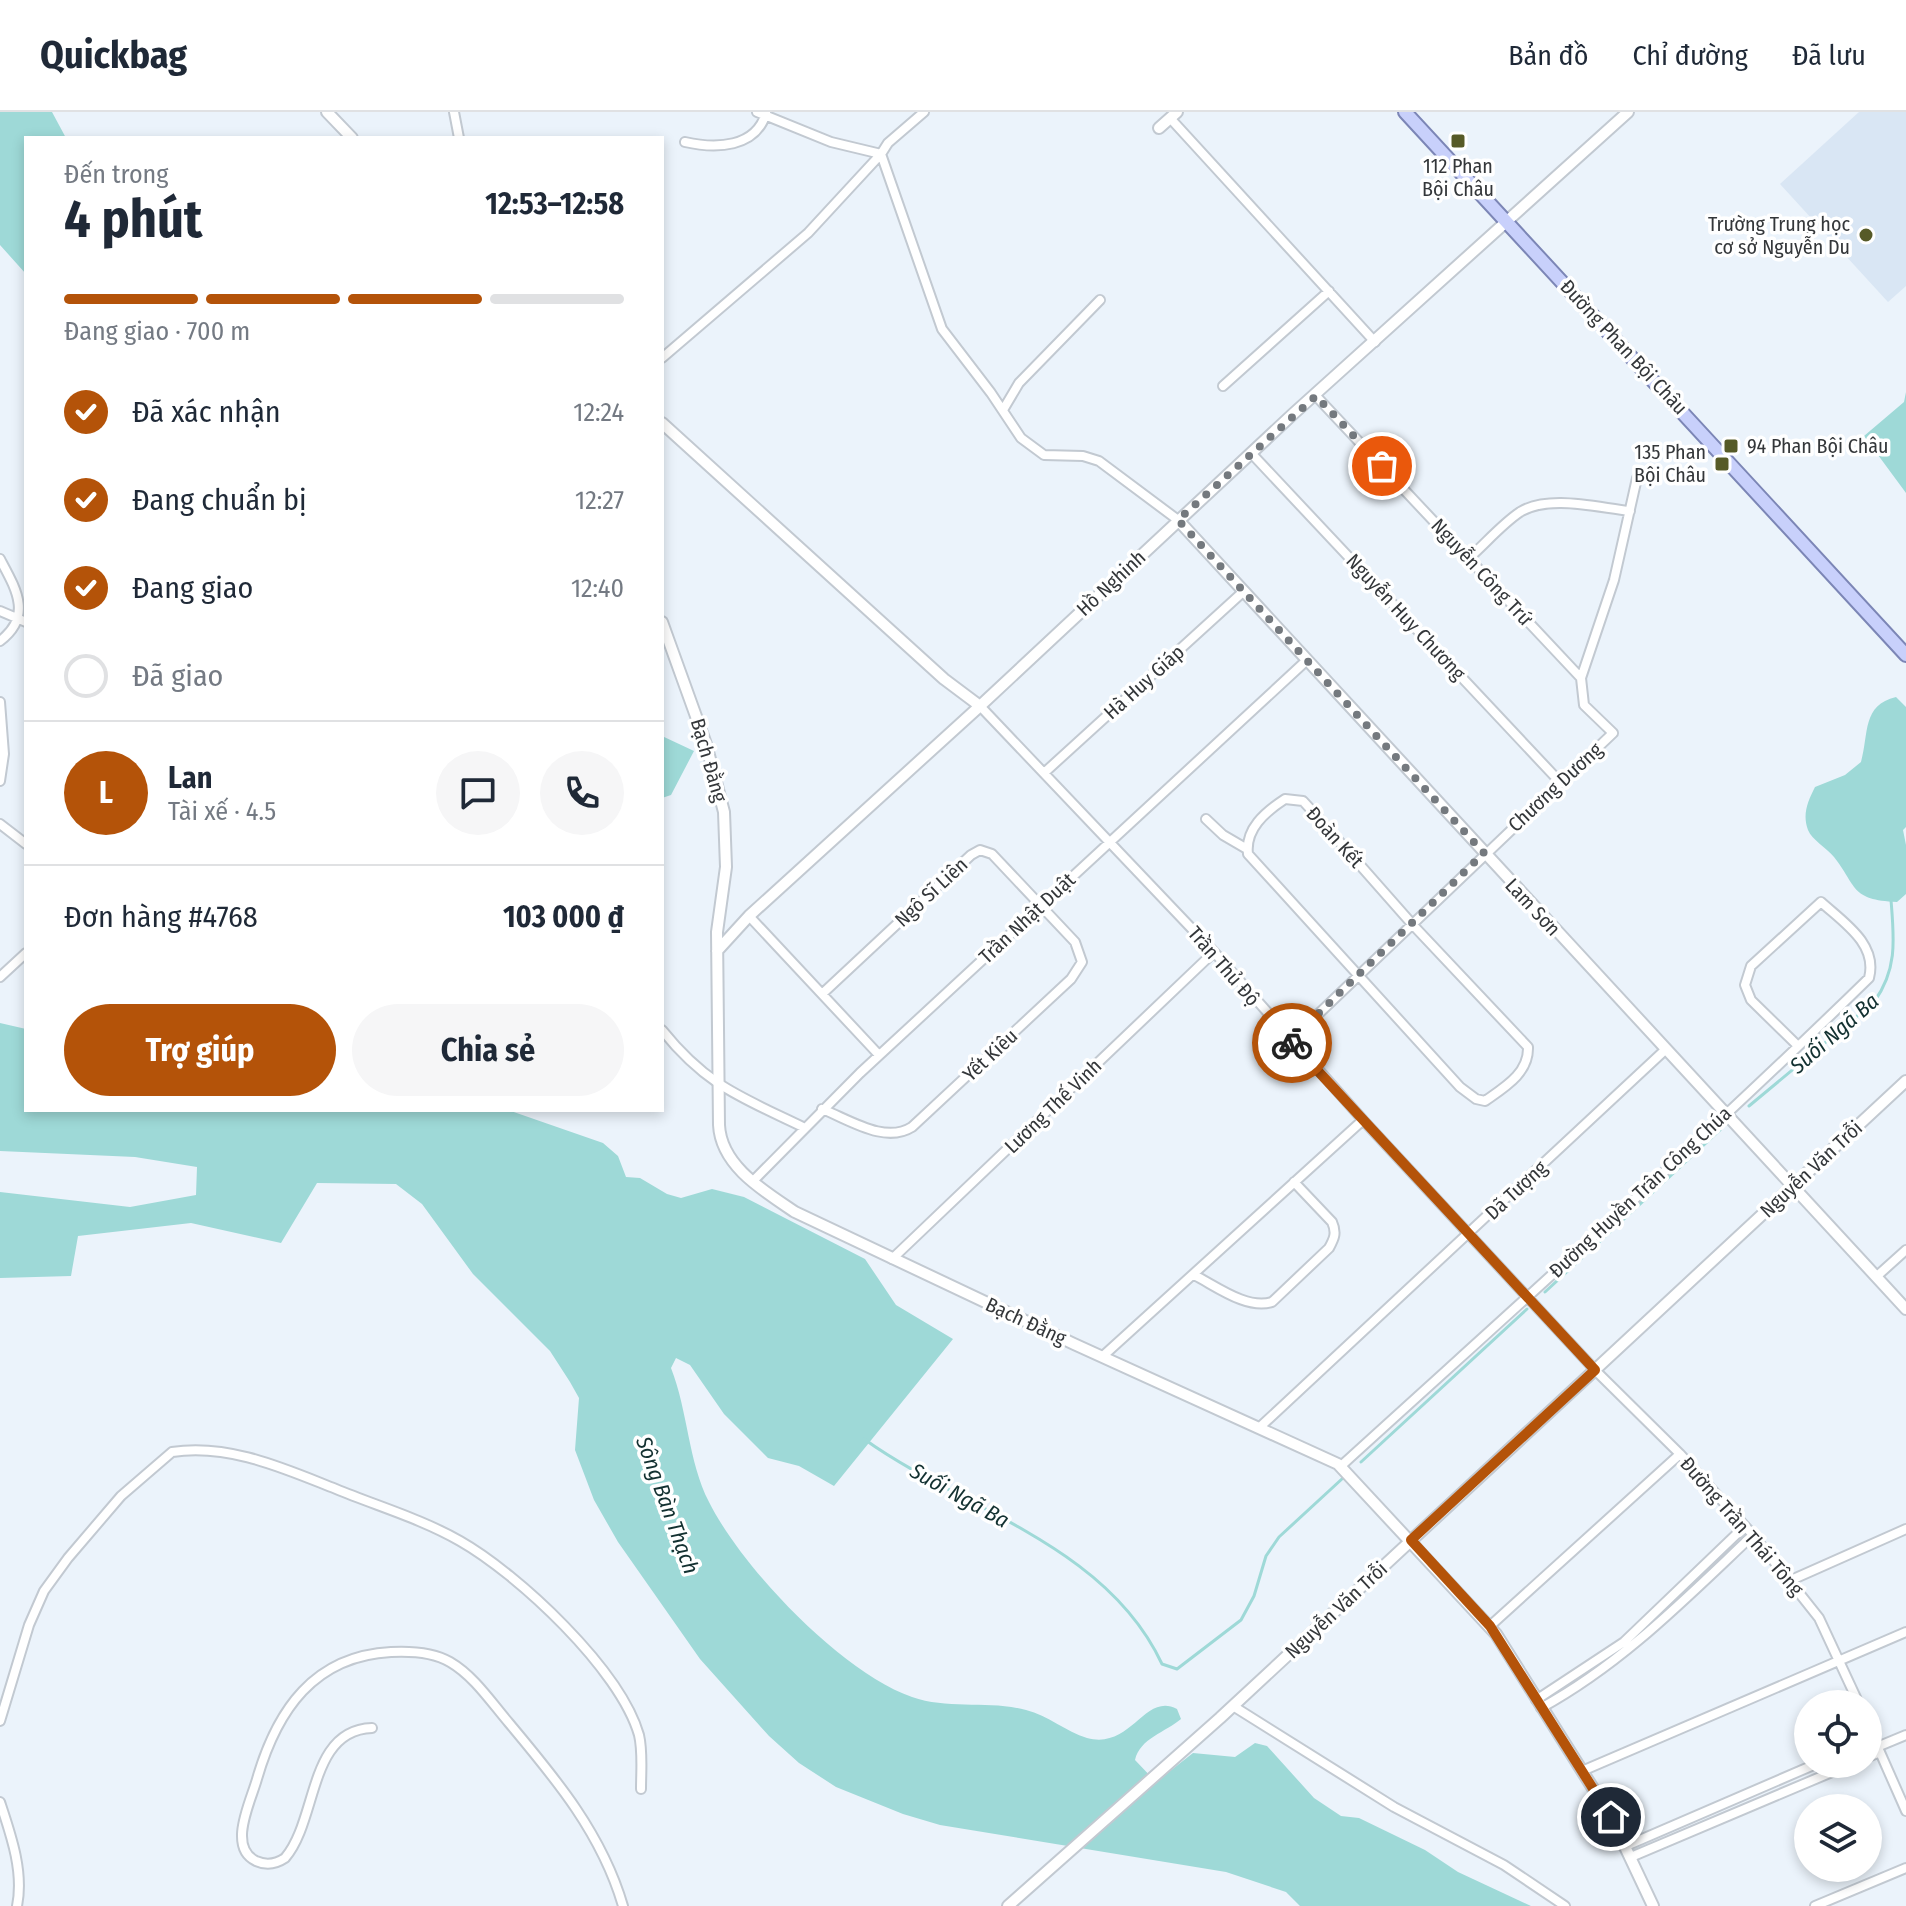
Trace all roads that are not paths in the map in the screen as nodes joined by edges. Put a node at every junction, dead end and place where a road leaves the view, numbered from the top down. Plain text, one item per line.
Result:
1 (454, 112) edge
2 (924, 112) edge
3 (1405, 112) edge
4 (1628, 112) edge
5 (763, 113) edge
6 (334, 114) edge
7 (1174, 115) edge
8 (1159, 128) dead end
9 (350, 136) edge
10 (459, 136) edge
11 (685, 142) dead end
12 (881, 154) junction
13 (1509, 221) junction
14 (1329, 291) junction
15 (1100, 300) dead end
16 (1375, 342) junction
17 (664, 356) edge
18 (1223, 386) dead end
19 (1316, 396) junction
20 (1003, 410) junction
21 (664, 425) edge
22 (1252, 454) junction
23 (1637, 478) dead end
24 (1630, 511) junction
25 (1178, 520) junction
26 (1469, 558) junction
27 (0, 559) edge
28 (1244, 591) junction
29 (0, 611) edge
30 (23, 621) edge
31 (664, 628) edge
32 (0, 641) edge
33 (1906, 655) edge
34 (1307, 660) junction
35 (1581, 678) junction
36 (0, 702) edge
37 (980, 706) junction
38 (1044, 773) junction
39 (0, 781) edge
40 (1559, 781) junction
41 (1206, 819) dead end
42 (0, 824) edge
43 (1109, 840) junction
44 (24, 842) edge
45 (1247, 849) junction
46 (1484, 853) junction
47 (1041, 906) junction
48 (749, 916) junction
49 (1412, 924) junction
50 (717, 951) junction
51 (1214, 952) junction
52 (24, 955) edge
53 (1358, 975) junction
54 (0, 977) edge
55 (822, 994) junction
56 (664, 1032) edge
57 (1290, 1041) junction
58 (1797, 1045) junction
59 (1665, 1050) junction
60 (879, 1055) junction
61 (1906, 1081) edge
62 (720, 1086) junction
63 (822, 1109) junction
64 (1724, 1114) junction
65 (1363, 1120) junction
66 (803, 1127) junction
67 (753, 1181) junction
68 (1294, 1182) junction
69 (1791, 1187) junction
70 (1469, 1234) junction
71 (1906, 1250) edge
72 (892, 1259) junction
73 (1194, 1275) junction
74 (1877, 1276) junction
75 (1527, 1297) junction
76 (1906, 1309) edge
77 (1103, 1356) junction
78 (1595, 1370) junction
79 (1260, 1427) junction
80 (1680, 1454) junction
81 (1341, 1466) junction
82 (1745, 1526) junction
83 (1906, 1529) edge
84 (1753, 1535) junction
85 (1411, 1540) junction
86 (1789, 1581) junction
87 (1490, 1626) junction
88 (1906, 1632) edge
89 (1839, 1661) junction
90 (1852, 1690) edge
91 (1539, 1704) junction
92 (1233, 1706) junction
93 (0, 1721) edge
94 (372, 1728) dead end
95 (1906, 1735) edge
96 (1882, 1743) edge
97 (1882, 1760) edge
98 (1582, 1771) junction
99 (1794, 1773) edge
100 (1818, 1778) edge
101 (641, 1789) dead end
102 (0, 1802) edge
103 (1906, 1811) edge
104 (1626, 1846) junction
105 (1631, 1857) junction
106 (1906, 1868) edge
107 (17, 1906) edge
108 (623, 1906) edge
109 (1008, 1906) edge
110 (1565, 1906) edge
111 (1653, 1906) edge
112 (1815, 1906) edge

1 - 10 street
2 - 12 street
3 - 13 main road, Đường Phan Bội Châu
4 - 13 street, Hồ Nghinh
5 - 11 street
5 - 12 street
6 - 9 street
7 - 8 street
7 - 14 street
12 - 17 street
12 - 20 street
13 - 16 street, Hồ Nghinh
13 - 33 main road, Đường Phan Bội Châu
14 - 16 street
14 - 18 street
15 - 20 street
16 - 19 street, Hồ Nghinh
19 - 22 street, Hồ Nghinh
19 - 26 street, Nguyễn Công Trứ
20 - 25 street
21 - 37 street
22 - 25 street, Hồ Nghinh
22 - 40 street, Nguyễn Huy Chương
23 - 24 street
24 - 26 street
24 - 35 street
25 - 28 street, Lam Sơn
25 - 37 street, Hồ Nghinh
26 - 35 street, Nguyễn Công Trứ
27 - 30 street
28 - 34 street, Lam Sơn
28 - 38 street, Hà Huy Giáp
29 - 30 street
30 - 32 street
31 - 50 street, Bạch Đằng
34 - 43 street, Trần Nhật Duật
34 - 46 street, Lam Sơn
35 - 40 street, Chương Dương
36 - 39 street
37 - 38 street, Trần Thủ Độ
37 - 48 street, Hồ Nghinh
38 - 43 street, Trần Thủ Độ
40 - 46 street, Chương Dương
41 - 45 street
42 - 44 street
43 - 47 street, Trần Nhật Duật
43 - 51 street, Trần Thủ Độ
45 - 49 street, Đoàn Kết
45 - 53 street, Đoàn Kết
46 - 49 street, Chương Dương
46 - 59 street, Lam Sơn
47 - 55 street, Ngô Sĩ Liên
47 - 60 street, Trần Nhật Duật
47 - 63 street, Yết Kiêu
48 - 50 street, Hồ Nghinh
48 - 55 street
49 - 53 street, Chương Dương
49 - 53 street, Đoàn Kết
50 - 62 street, Bạch Đằng
51 - 57 street, Trần Thủ Độ
51 - 72 street, Lương Thế Vinh
52 - 54 street
53 - 57 street, Chương Dương
55 - 60 street
56 - 62 street
57 - 65 street, Trần Thủ Độ
58 - 58 street, Đường Huyền Trân Công Chúa
58 - 64 street, Đường Huyền Trân Công Chúa
59 - 64 street, Lam Sơn
59 - 70 street, Dã Tượng
60 - 63 street, Trần Nhật Duật
61 - 69 street, Nguyễn Văn Trỗi
62 - 66 street
62 - 67 street, Bạch Đằng
63 - 66 street, Trần Nhật Duật
64 - 69 street, Lam Sơn
64 - 75 street, Đường Huyền Trân Công Chúa
65 - 68 street
65 - 70 street, Trần Thủ Độ
66 - 67 street, Trần Nhật Duật
67 - 72 street, Bạch Đằng
68 - 73 street
68 - 73 street
69 - 74 street, Lam Sơn
69 - 78 street, Nguyễn Văn Trỗi
70 - 75 street, Trần Thủ Độ
70 - 79 street, Dã Tượng
71 - 74 street
72 - 77 street, Bạch Đằng
73 - 77 street
74 - 76 street, Lam Sơn
75 - 78 street, Trần Thủ Độ
75 - 81 street, Đường Huyền Trân Công Chúa
77 - 79 street, Bạch Đằng
78 - 80 street, Đường Trần Thái Tông
78 - 85 street, Nguyễn Văn Trỗi
79 - 81 street, Bạch Đằng
80 - 82 street, Đường Trần Thái Tông
80 - 87 street
81 - 85 street, Bạch Đằng
82 - 84 street, Đường Trần Thái Tông
82 - 91 street
83 - 86 street
84 - 86 street, Đường Trần Thái Tông
84 - 91 street
85 - 87 street, Bạch Đằng
85 - 92 street, Nguyễn Văn Trỗi
86 - 89 street, Đường Trần Thái Tông
87 - 91 street, Bạch Đằng
88 - 89 street
89 - 90 street, Đường Trần Thái Tông
89 - 98 street
91 - 98 street, Bạch Đằng
92 - 109 street, Nguyễn Văn Trỗi
92 - 110 street
93 - 101 street
94 - 108 street
95 - 96 street
97 - 103 street
98 - 104 street, Bạch Đằng
99 - 104 street
100 - 105 street
102 - 107 street
104 - 105 street, Bạch Đằng
105 - 111 street, Bạch Đằng
106 - 112 street

